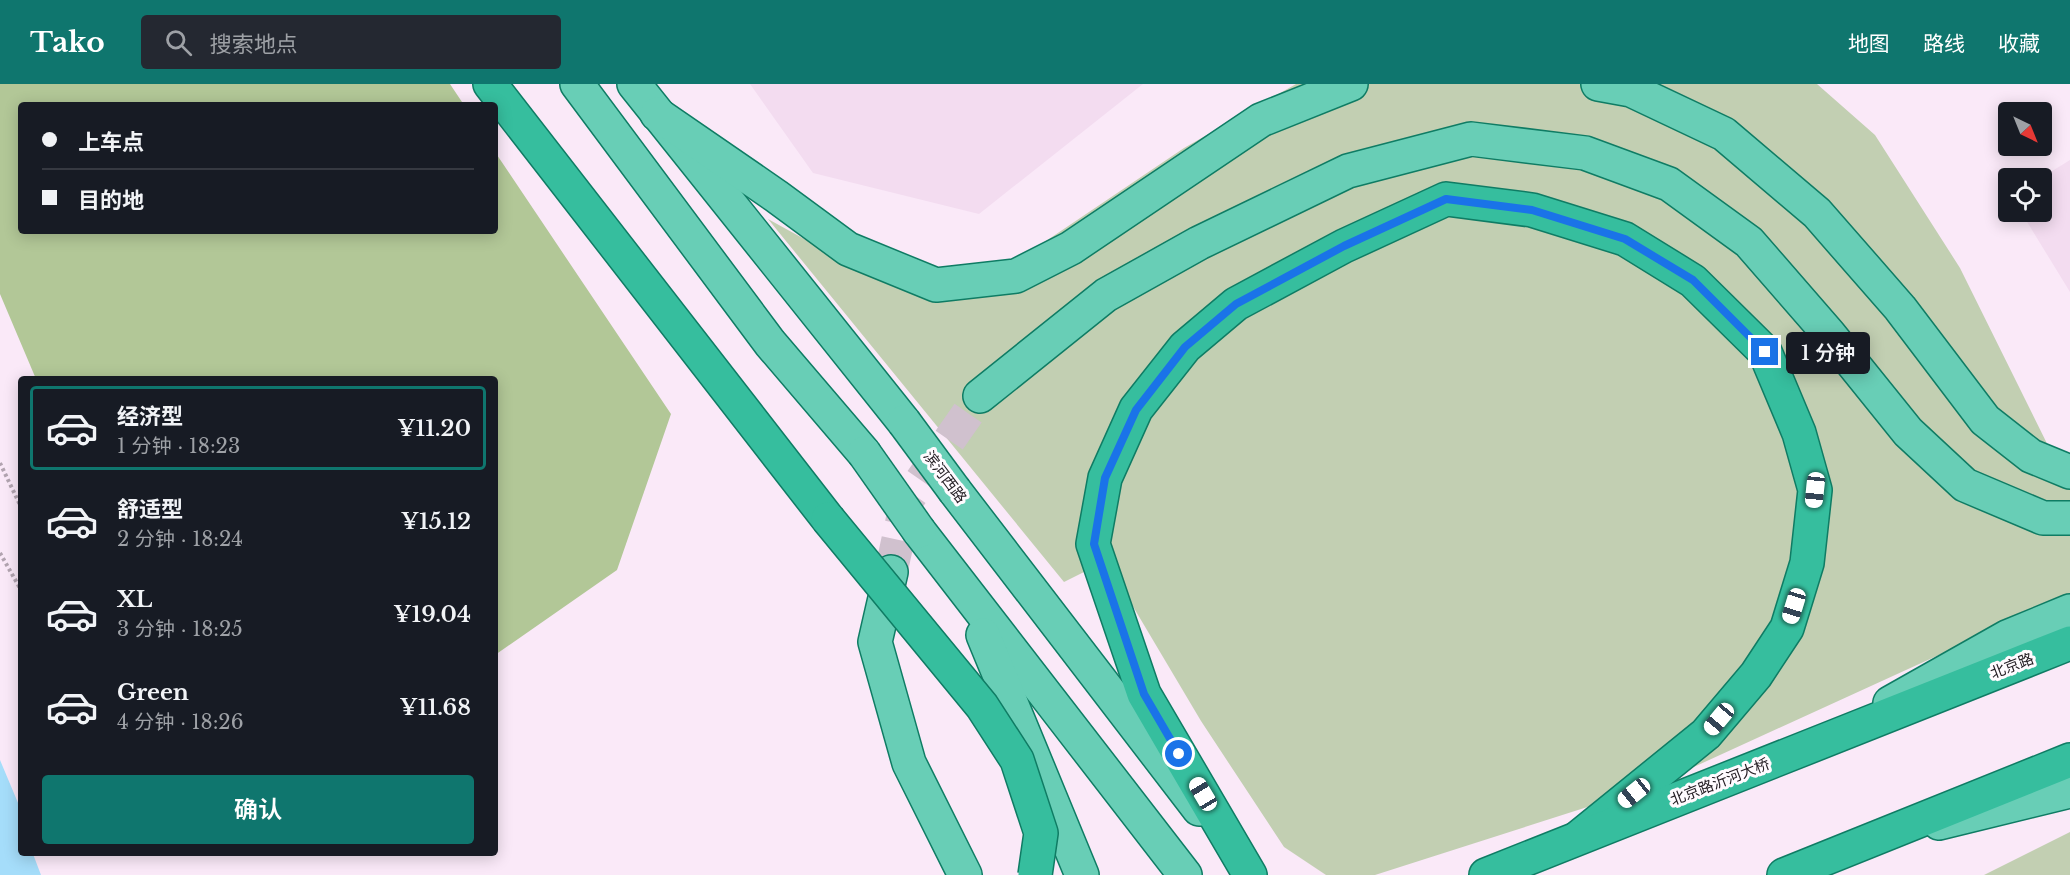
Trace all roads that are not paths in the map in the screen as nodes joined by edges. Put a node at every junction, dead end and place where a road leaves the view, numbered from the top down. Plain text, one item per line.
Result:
1 (490, 84) edge
2 (577, 84) edge
3 (634, 84) edge
4 (1351, 84) edge
5 (1598, 84) edge
6 (657, 114) junction
7 (980, 396) tunnel mouth
8 (2070, 471) edge
9 (2070, 518) edge
10 (891, 572) tunnel mouth
11 (964, 592) junction
12 (2070, 611) edge
13 (2070, 643) edge
14 (1954, 688) joint
15 (1819, 743) junction
16 (2070, 760) edge
17 (2070, 791) edge
18 (1580, 837) junction
19 (1873, 839) junction
20 (965, 875) edge
21 (1035, 875) edge
22 (1082, 875) edge
23 (1185, 875) edge
24 (1250, 875) edge
25 (1486, 875) edge
26 (1784, 875) edge

1 - 21 highway, bridge
2 - 11 main road, bridge
3 - 6 main road, 滨河西路
4 - 6 main road
5 - 8 main road
6 - 24 main road, 滨河西路, bridge
7 - 9 main road
10 - 20 main road
11 - 22 main road
11 - 23 main road
12 - 15 main road
13 - 14 highway, 北京路
14 - 15 highway, 北京路沂河大桥
15 - 18 highway, 北京路沂河大桥
16 - 19 highway
17 - 19 main road
18 - 24 highway
18 - 25 highway, 北京路沂河大桥
19 - 26 highway

